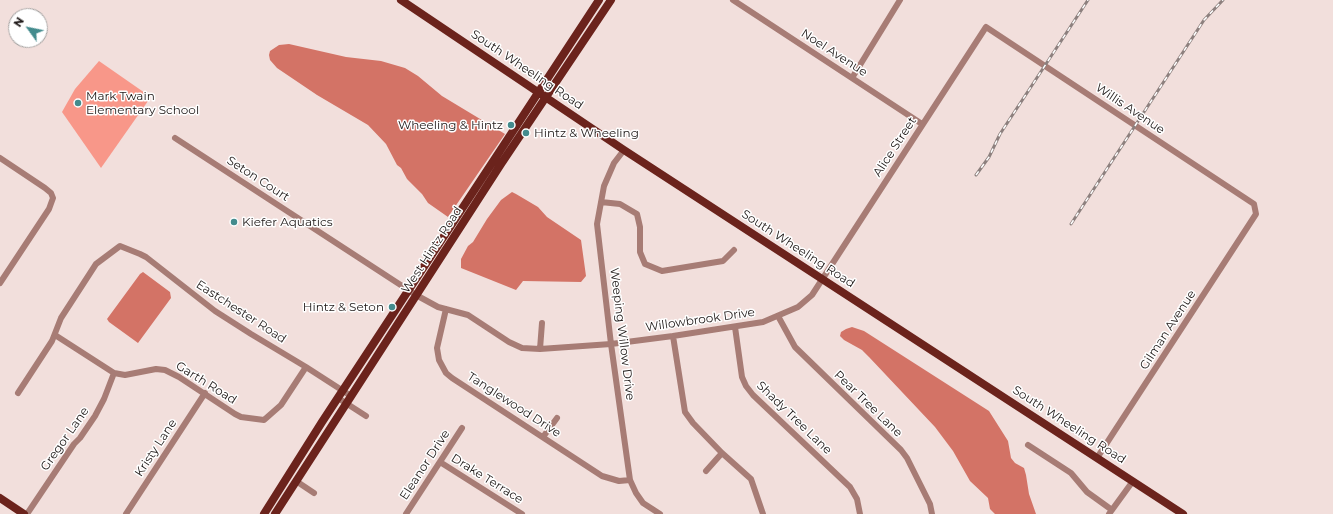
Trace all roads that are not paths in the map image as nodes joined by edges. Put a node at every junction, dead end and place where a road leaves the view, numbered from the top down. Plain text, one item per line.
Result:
1 (401, 0) edge
2 (599, 0) edge
3 (611, 0) edge
4 (733, 0) edge
5 (900, 0) edge
6 (986, 27) joint
7 (852, 78) junction
8 (538, 92) junction
9 (546, 97) junction
10 (922, 124) junction
11 (175, 138) dead end
12 (624, 150) junction
13 (0, 158) edge
14 (601, 202) junction
15 (1256, 214) joint
16 (734, 250) dead end
17 (823, 279) junction
18 (0, 283) edge
19 (408, 290) junction
20 (416, 295) junction
21 (446, 309) junction
22 (778, 316) junction
23 (542, 324) dead end
24 (735, 327) junction
25 (55, 335) junction
26 (673, 336) junction
27 (611, 344) junction
28 (540, 349) junction
29 (306, 366) junction
30 (114, 373) junction
31 (18, 392) dead end
32 (205, 393) junction
33 (340, 394) junction
34 (351, 396) junction
35 (346, 403) junction
36 (366, 416) dead end
37 (557, 418) dead end
38 (462, 428) dead end
39 (543, 438) junction
40 (1028, 445) dead end
41 (722, 453) junction
42 (1097, 458) junction
43 (440, 462) junction
44 (706, 471) dead end
45 (630, 480) junction
46 (296, 481) junction
47 (1133, 481) junction
48 (314, 493) dead end
49 (0, 498) edge
50 (1110, 512) edge
51 (26, 514) edge
52 (126, 514) edge
53 (264, 514) edge
54 (275, 514) edge
55 (406, 514) edge
56 (522, 514) edge
57 (660, 514) edge
58 (763, 514) edge
59 (860, 514) edge
60 (932, 514) edge
61 (1183, 514) edge

1 - 8 main road, South Wheeling Road
2 - 8 main road, West Hintz Road
3 - 9 main road, West Hintz Road
4 - 7 street, Noel Avenue
5 - 7 street
6 - 10 street, Alice Street
6 - 15 street, Willis Avenue
7 - 10 street, Noel Avenue
8 - 9 main road, South Wheeling Road
8 - 19 main road, West Hintz Road
9 - 12 main road, South Wheeling Road
9 - 20 main road, West Hintz Road
10 - 17 street, Alice Street
11 - 19 street, Seton Court
12 - 14 street, Weeping Willow Drive
12 - 17 main road, South Wheeling Road
13 - 18 street
14 - 16 street
14 - 27 street, Weeping Willow Drive
15 - 42 street, Gilman Avenue
17 - 22 street, Willowbrook Drive
17 - 42 main road, South Wheeling Road
19 - 20 street, Willowbrook Drive
19 - 33 main road, West Hintz Road
20 - 21 street, Willowbrook Drive
20 - 34 main road, West Hintz Road
21 - 28 street, Willowbrook Drive
21 - 39 street, Tanglewood Drive
22 - 24 street, Willowbrook Drive
22 - 60 street, Pear Tree Lane
23 - 28 street
24 - 26 street, Willowbrook Drive
24 - 59 street, Shady Tree Lane
25 - 29 street, Eastchester Road
25 - 30 street
25 - 31 street
26 - 27 street, Willowbrook Drive
26 - 41 street
27 - 28 street, Willowbrook Drive
27 - 45 street, Weeping Willow Drive
29 - 32 street, Garth Road
29 - 33 street, Eastchester Road
30 - 32 street, Garth Road
30 - 51 street, Gregor Lane
32 - 52 street, Kristy Lane
33 - 34 street, Eastchester Road
33 - 35 street
33 - 53 main road, West Hintz Road
34 - 35 main road, West Hintz Road
35 - 36 street
35 - 46 main road, West Hintz Road
37 - 39 street
38 - 43 street, Eleanor Drive
39 - 45 street, Tanglewood Drive
40 - 50 street
41 - 44 street
41 - 58 street
42 - 47 main road, South Wheeling Road
43 - 55 street, Eleanor Drive
43 - 56 street, Drake Terrace
45 - 57 street, Weeping Willow Drive
46 - 48 street
46 - 54 main road, West Hintz Road
47 - 50 street
47 - 61 main road, South Wheeling Road
49 - 51 main road

